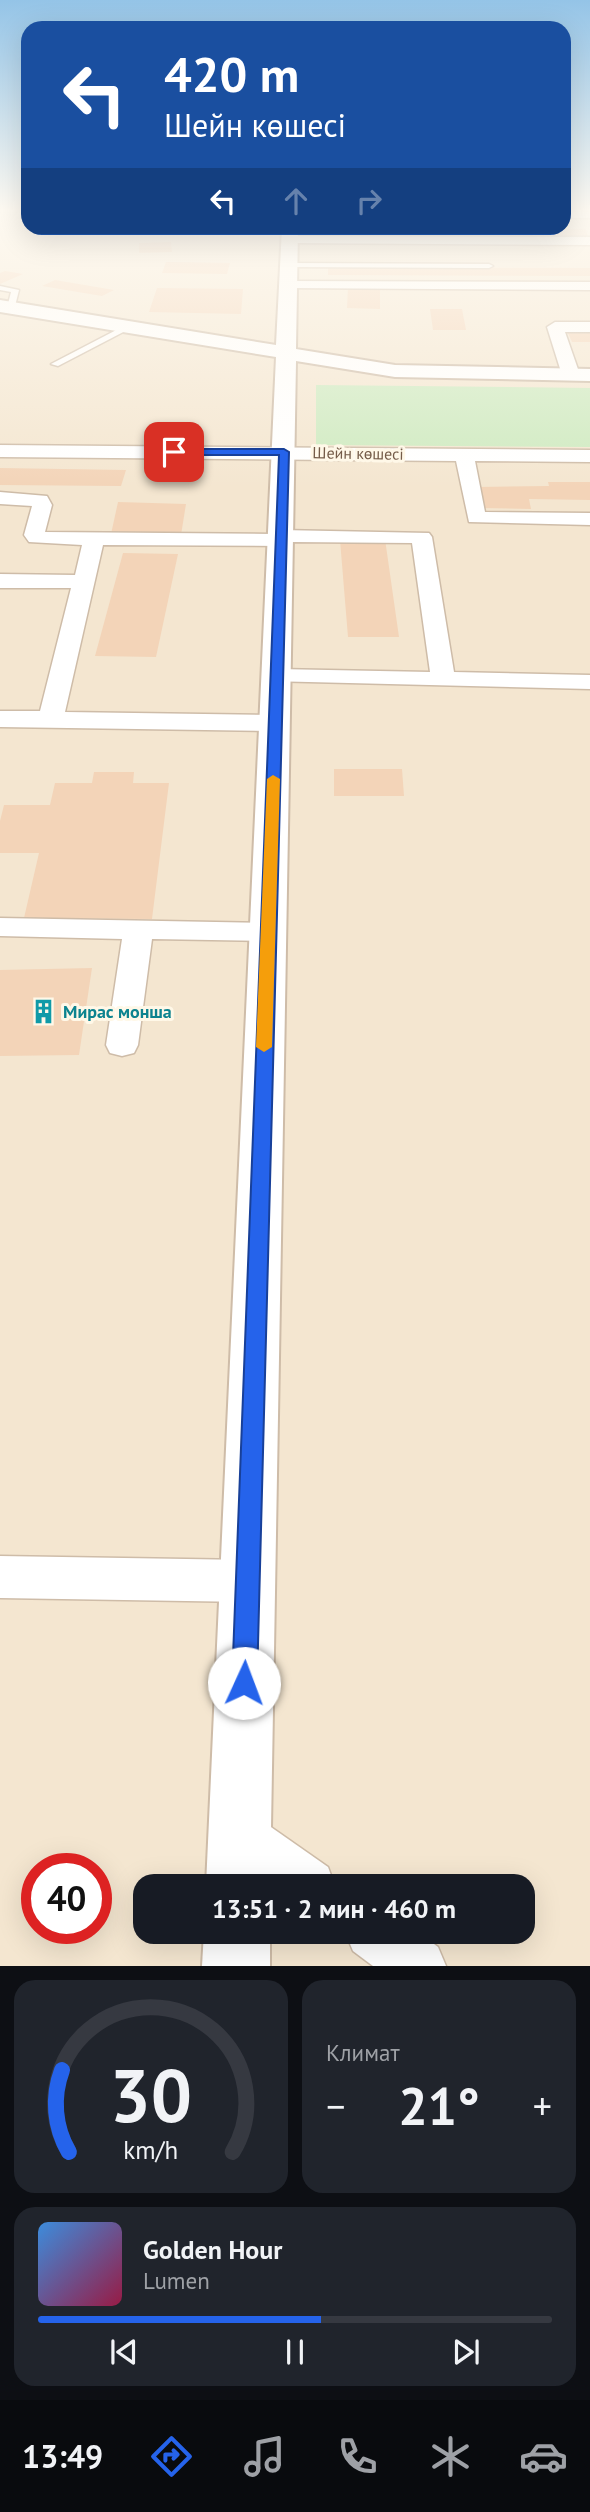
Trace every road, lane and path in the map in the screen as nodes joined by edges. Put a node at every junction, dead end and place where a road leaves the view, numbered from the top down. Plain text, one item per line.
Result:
1 (288, 304) edge
2 (6, 307) edge
3 (590, 327) edge
4 (127, 328) junction
5 (287, 355) junction
6 (55, 364) dead end
7 (580, 375) edge
8 (0, 451) edge
9 (284, 452) junction
10 (464, 454) junction
11 (590, 456) edge
12 (0, 498) edge
13 (590, 519) edge
14 (281, 538) junction
15 (94, 540) junction
16 (0, 581) edge
17 (84, 582) junction
18 (277, 676) junction
19 (443, 679) junction
20 (590, 682) edge
21 (0, 719) edge
22 (51, 719) junction
23 (275, 723) junction
24 (0, 927) edge
25 (138, 930) junction
26 (268, 933) junction
27 (122, 1045) dead end
28 (0, 1577) edge
29 (248, 1581) junction
30 (240, 1836) junction
31 (238, 1874) edge
32 (292, 1874) edge
33 (237, 1944) edge
34 (389, 1944) edge
35 (236, 1966) edge
36 (419, 1966) edge

1 - 5 street
2 - 4 street
3 - 7 street
4 - 5 street
4 - 6 lane
5 - 7 street
5 - 9 street
8 - 9 street, Шейн көшесі
9 - 10 street, Шейн көшесі
9 - 14 street
10 - 11 street, Шейн көшесі
10 - 13 street
12 - 15 street
14 - 15 street
14 - 18 street
14 - 19 street
15 - 17 street
16 - 17 street
17 - 22 street
18 - 19 street
18 - 23 street
19 - 20 street
21 - 22 street
22 - 23 street
23 - 26 street
24 - 25 street
25 - 26 street
25 - 27 street
26 - 29 street
28 - 29 street
29 - 30 street
30 - 31 street
30 - 32 street
33 - 35 street
34 - 36 street

